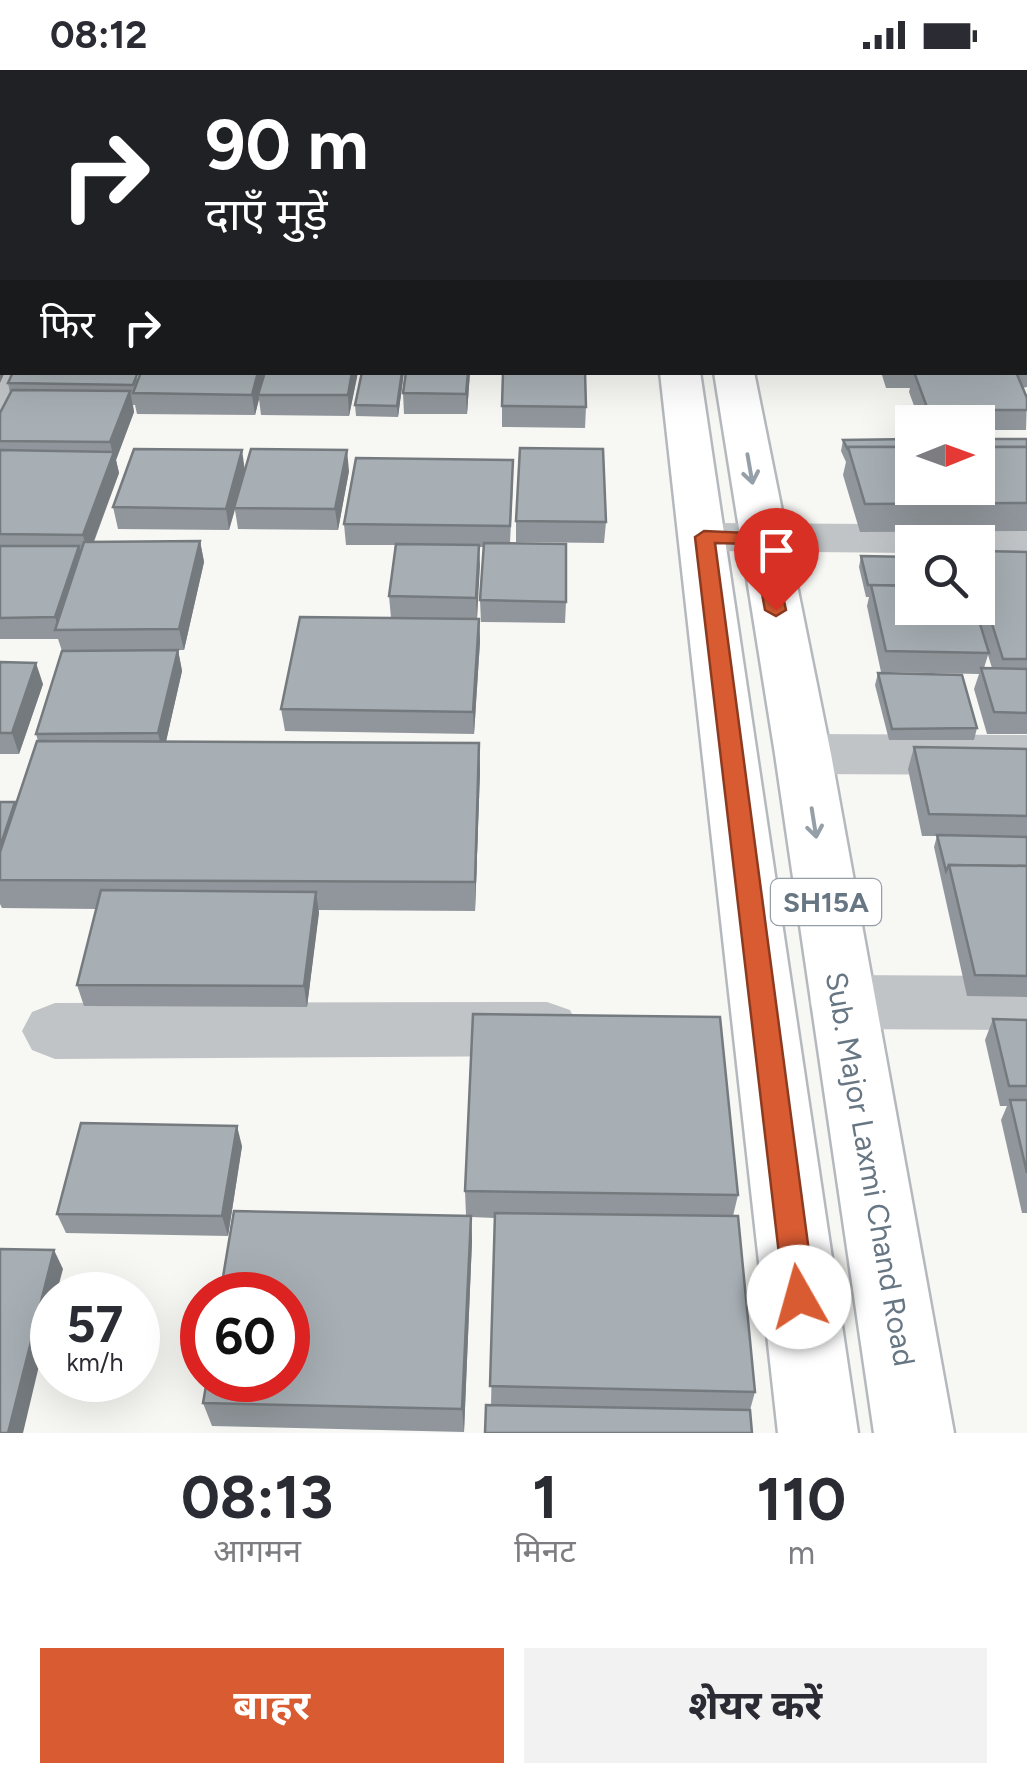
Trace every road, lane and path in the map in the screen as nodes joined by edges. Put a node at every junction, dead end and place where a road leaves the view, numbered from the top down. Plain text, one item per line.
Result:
1 (13, 375) edge
2 (681, 375) edge
3 (734, 375) edge
4 (0, 401) edge
5 (733, 538) junction
6 (1027, 539) edge
7 (803, 754) junction
8 (1027, 755) edge
9 (841, 1002) junction
10 (1027, 1003) edge
11 (606, 1029) edge
12 (55, 1031) dead end
13 (818, 1433) edge
14 (914, 1433) edge

1 - 4 street
2 - 5 main road, Sub. Major Laxmi Chand Road / SH15A
3 -> 5 main road, Sub. Major Laxmi Chand Road / SH15A
5 - 6 street
5 - 7 main road, Sub. Major Laxmi Chand Road / SH15A
5 - 13 main road, Sub. Major Laxmi Chand Road / SH15A
7 - 8 street
7 -> 9 main road, Sub. Major Laxmi Chand Road / SH15A
9 - 10 street
9 - 14 main road, Sub. Major Laxmi Chand Road / SH15A
11 - 12 street

